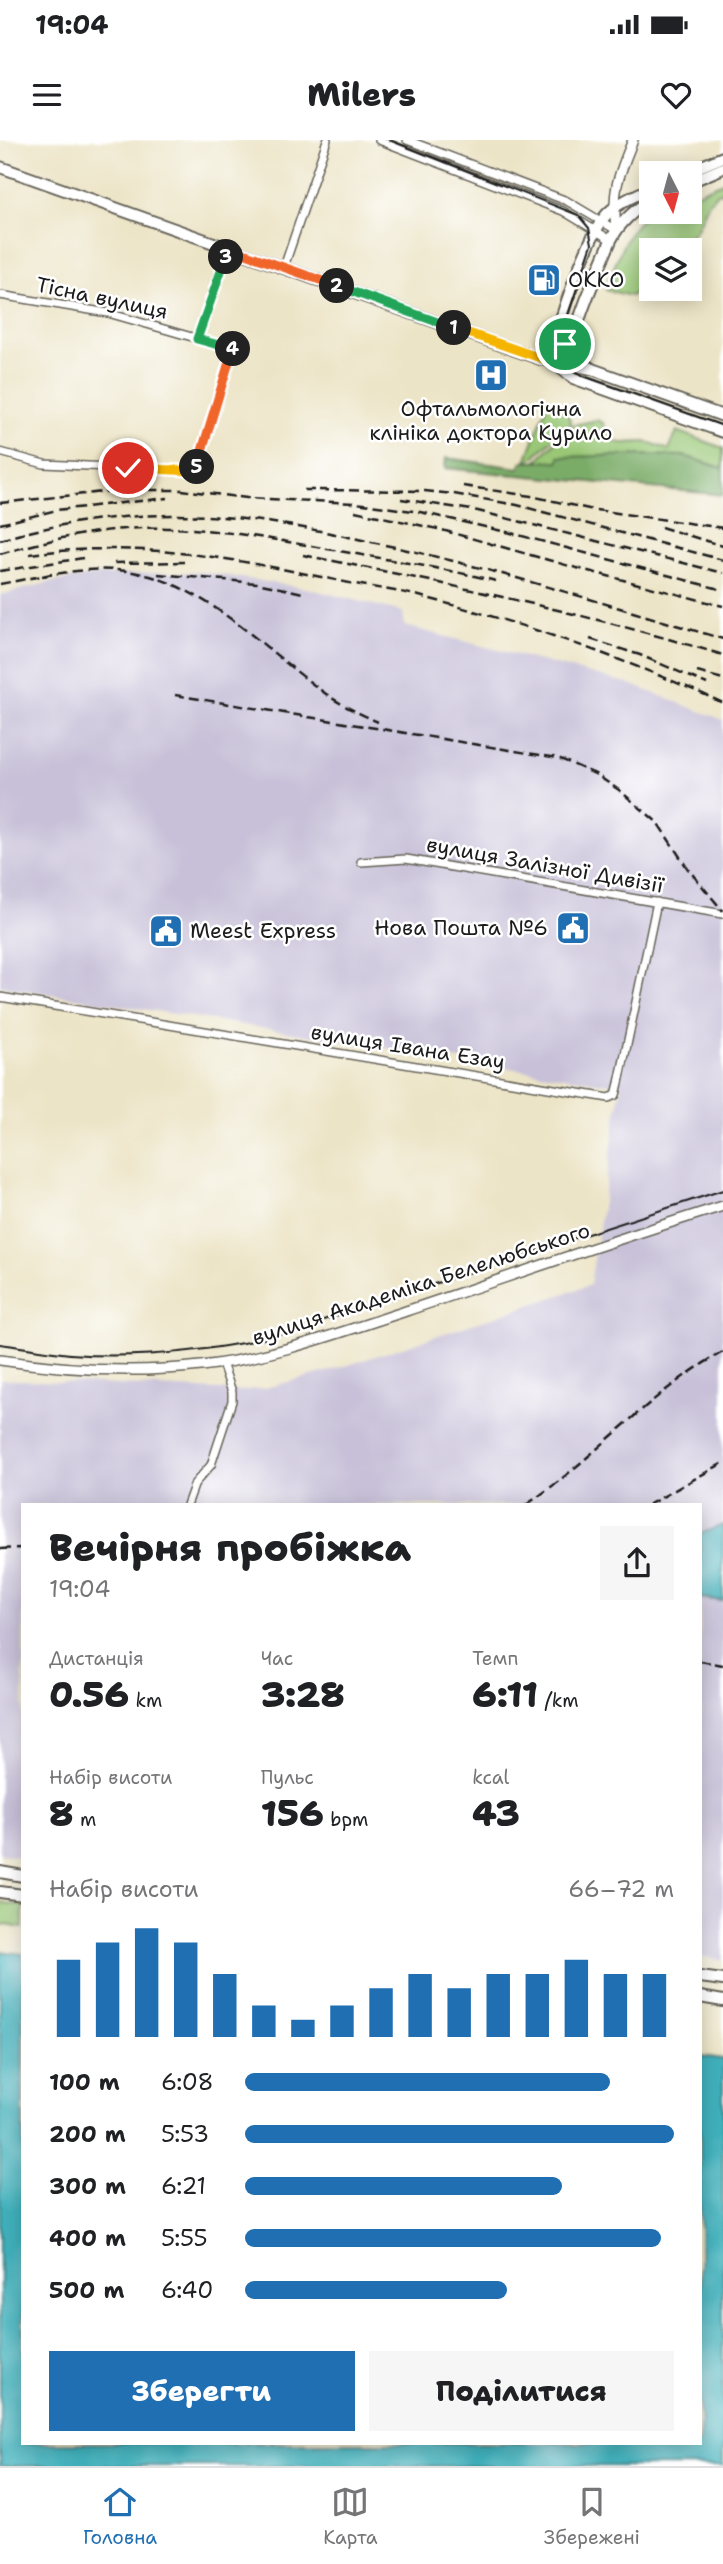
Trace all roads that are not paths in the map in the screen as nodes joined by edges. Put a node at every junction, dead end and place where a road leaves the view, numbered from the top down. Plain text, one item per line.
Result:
1 (327, 140) edge
2 (379, 140) edge
3 (407, 140) edge
4 (633, 140) edge
5 (723, 157) edge
6 (0, 166) edge
7 (702, 166) edge
8 (723, 168) edge
9 (702, 177) edge
10 (639, 194) edge
11 (639, 207) edge
12 (614, 208) junction
13 (602, 221) junction
14 (595, 231) junction
15 (614, 235) junction
16 (229, 248) junction
17 (284, 267) junction
18 (0, 295) edge
19 (575, 334) junction
20 (197, 339) junction
21 (551, 360) junction
22 (592, 369) junction
23 (723, 416) edge
24 (723, 432) edge
25 (0, 453) edge
26 (361, 862) dead end
27 (657, 902) junction
28 (723, 914) edge
29 (0, 997) edge
30 (723, 1206) edge
31 (0, 1360) edge
32 (222, 1363) junction
33 (188, 1503) edge
34 (0, 1872) edge
35 (21, 1876) edge
36 (0, 1892) edge
37 (21, 1895) edge
38 (702, 1977) edge
39 (723, 1980) edge
40 (702, 1997) edge
41 (723, 2001) edge

1 - 17 street
2 - 14 street
3 - 13 street
4 - 12 street
5 - 7 main road
6 - 16 main road
8 - 9 main road
10 - 12 main road
11 - 15 main road
12 - 13 main road
12 - 15 street
13 - 14 main road
13 - 15 street
14 - 15 street
14 - 21 main road
15 - 19 main road
16 - 17 main road
16 - 20 street
17 - 21 main road
18 - 20 street, Тісна вулиця
19 - 21 main road
19 - 22 main road
20 - 25 street, Тісна вулиця
21 - 22 main road
21 - 24 main road
22 - 23 main road
26 - 27 street, вулиця Залізної Дивізії
27 - 28 street, вулиця Залізної Дивізії
27 - 29 street, вулиця Івана Езау
30 - 32 street, вулиця Академіка Белелюбського
31 - 32 street, вулиця Академіка Белелюбського
32 - 33 street
34 - 35 main road
36 - 37 main road
38 - 39 main road
40 - 41 main road

